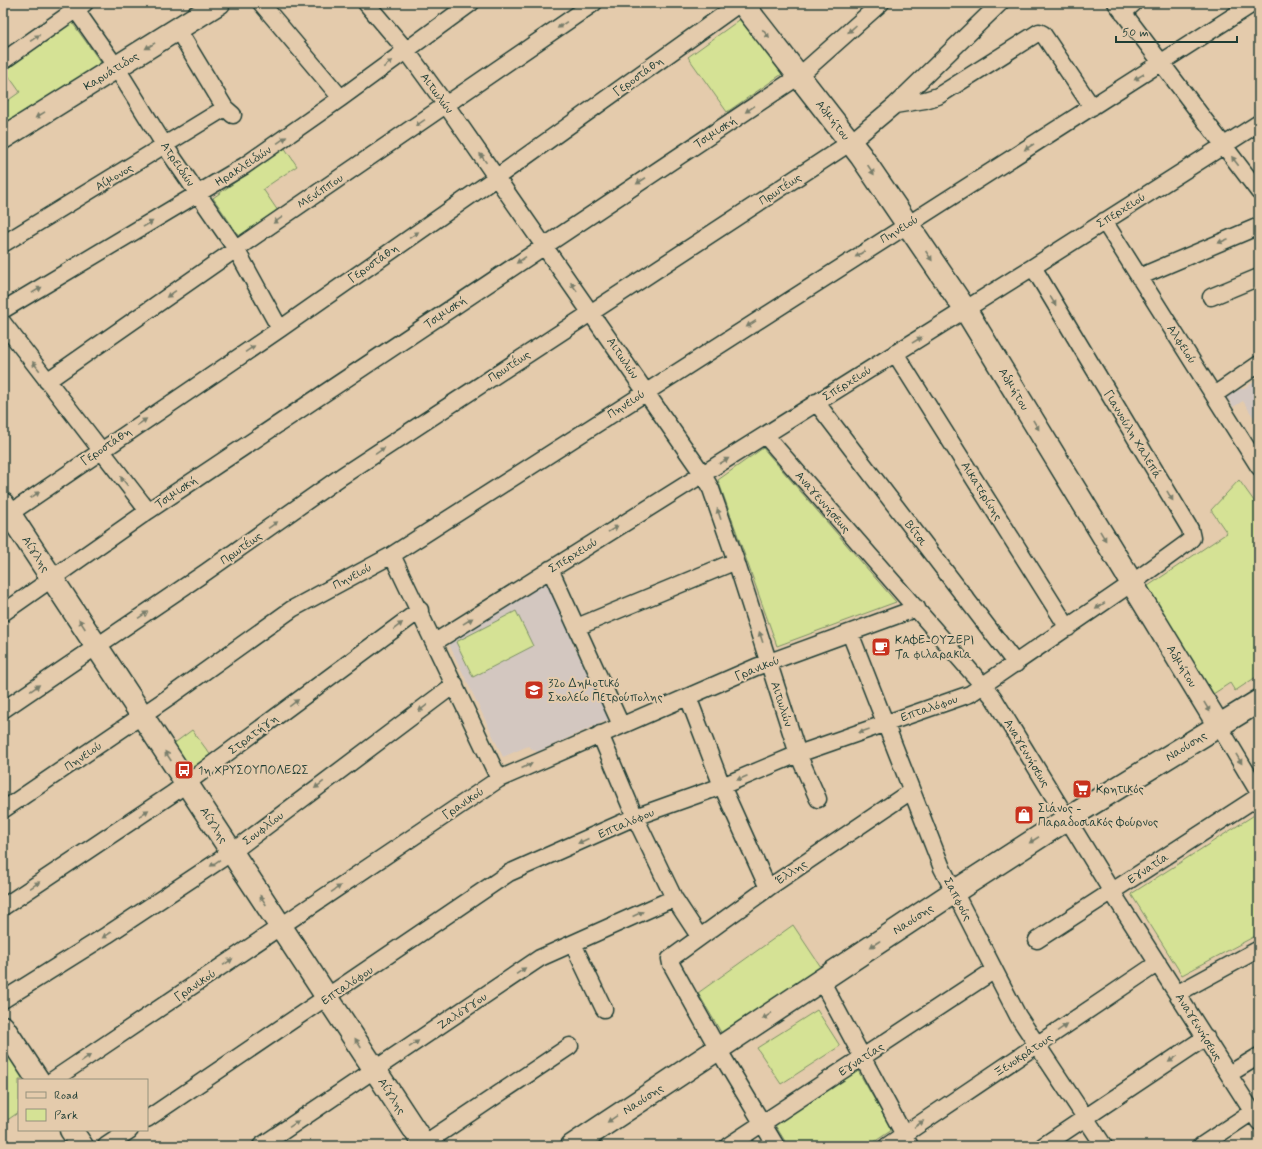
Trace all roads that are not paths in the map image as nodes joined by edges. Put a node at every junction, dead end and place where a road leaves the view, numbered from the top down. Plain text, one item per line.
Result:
1 (219, 3) edge
2 (261, 3) edge
3 (366, 3) edge
4 (471, 3) edge
5 (594, 3) edge
6 (741, 3) edge
7 (881, 3) edge
8 (1000, 3) edge
9 (1254, 3) edge
10 (77, 5) edge
11 (1125, 6) edge
12 (178, 30) junction
13 (406, 50) junction
14 (3, 61) edge
15 (1161, 64) junction
16 (116, 67) junction
17 (799, 76) junction
18 (341, 98) junction
19 (446, 105) junction
20 (895, 105) junction
21 (1092, 107) junction
22 (1259, 123) edge
23 (3, 138) edge
24 (851, 142) junction
25 (1223, 145) junction
26 (165, 146) junction
27 (497, 177) junction
28 (1259, 192) edge
29 (198, 194) junction
30 (1104, 221) junction
31 (907, 223) junction
32 (1259, 226) edge
33 (3, 244) edge
34 (544, 245) junction
35 (236, 249) junction
36 (1033, 267) junction
37 (1139, 277) junction
38 (1259, 277) edge
39 (1212, 297) dead end
40 (965, 309) junction
41 (3, 310) edge
42 (592, 313) junction
43 (3, 323) edge
44 (280, 329) junction
45 (896, 353) junction
46 (1259, 364) edge
47 (47, 381) junction
48 (645, 392) junction
49 (1214, 395) junction
50 (816, 402) junction
51 (765, 435) junction
52 (100, 451) junction
53 (1259, 467) edge
54 (702, 473) junction
55 (148, 511) junction
56 (5, 512) edge
57 (392, 555) junction
58 (736, 561) junction
59 (550, 569) junction
60 (52, 579) junction
61 (1132, 583) junction
62 (917, 608) junction
63 (420, 610) junction
64 (3, 613) edge
65 (577, 628) junction
66 (1068, 628) junction
67 (850, 633) junction
68 (435, 642) junction
69 (97, 647) junction
70 (769, 662) junction
71 (1016, 664) junction
72 (455, 684) junction
73 (985, 686) junction
74 (688, 697) junction
75 (1259, 701) edge
76 (3, 710) edge
77 (142, 715) junction
78 (884, 723) junction
79 (621, 725) junction
80 (1218, 726) junction
81 (600, 734) junction
82 (798, 754) junction
83 (499, 779) junction
84 (186, 783) junction
85 (722, 786) junction
86 (911, 791) junction
87 (1259, 792) edge
88 (1259, 796) edge
89 (818, 799) dead end
90 (3, 810) edge
91 (635, 817) junction
92 (1067, 819) junction
93 (232, 852) junction
94 (768, 888) junction
95 (954, 892) junction
96 (1112, 892) junction
97 (674, 898) junction
98 (3, 907) edge
99 (281, 926) junction
100 (699, 936) junction
101 (1037, 940) dead end
102 (573, 944) junction
103 (1259, 948) edge
104 (1158, 963) junction
105 (993, 970) junction
106 (821, 980) junction
107 (1178, 993) junction
108 (328, 998) junction
109 (3, 1000) edge
110 (604, 1009) dead end
111 (3, 1027) edge
112 (1206, 1037) junction
113 (570, 1046) dead end
114 (1037, 1046) junction
115 (718, 1049) junction
116 (1259, 1056) edge
117 (862, 1058) junction
118 (375, 1070) junction
119 (1229, 1074) junction
120 (37, 1079) edge
121 (54, 1079) edge
122 (1256, 1117) edge
123 (148, 1118) edge
124 (1086, 1118) junction
125 (762, 1123) junction
126 (72, 1131) edge
127 (128, 1131) edge
128 (907, 1140) edge
129 (423, 1145) edge
130 (82, 1146) edge
131 (106, 1146) edge
132 (261, 1146) edge
133 (572, 1146) edge
134 (728, 1146) edge
135 (776, 1146) edge
136 (887, 1146) edge
137 (1043, 1146) edge
138 (1104, 1146) edge
139 (1201, 1146) edge

1 - 12 street, Καρυάτιδος
2 - 18 street
3 - 13 street, Αιτωλών
4 - 13 street, Ηρακλειδών
5 -> 19 street, Μενίππου
6 -> 17 street, Αδμήτου
6 - 27 street, Γεροστάθη
7 -> 17 street, Τσιμισκή
8 - 20 street, Πρωτέως
9 - 15 street, Πηνειού
14 -> 10 street
10 - 16 street, Ατρειδών
11 - 15 street
12 -> 16 street, Καρυάτιδος
12 - 26 street, Αίμονος
18 -> 13 street, Ηρακλειδών
13 - 19 street, Αιτωλών
15 -> 21 street, Πηνειού
15 - 25 street
16 -> 23 street, Καρυάτιδος
16 - 26 street, Ατρειδών
17 - 24 street, Αδμήτου
17 -> 34 street, Τσιμισκή
29 -> 18 street, Ηρακλειδών
27 -> 19 street, Αιτωλών
19 -> 35 street, Μενίππου
20 - 21 street
20 - 24 street, Πρωτέως
21 -> 31 street, Πηνειού
22 - 25 street, Σπερχειού
24 -> 31 street, Αδμήτου
24 - 42 street, Πρωτέως
28 -> 25 street
25 - 30 street, Σπερχειού
26 - 29 street, Ατρειδών
26 - 33 street, Αίμονος
27 - 34 street, Αιτωλών
44 -> 27 street, Γεροστάθη
29 - 35 street, Ατρειδών
41 -> 29 street, Ηρακλειδών
30 - 36 street, Σπερχειού
30 - 37 street, Αλφειού
31 -> 40 street, Αδμήτου
31 -> 48 street, Πηνειού
32 -> 37 street
42 -> 34 street, Αιτωλών
34 -> 55 street, Τσιμισκή
35 - 44 street, Ατρειδών
35 -> 47 street, Μενίππου
36 - 40 street, Σπερχειού
36 -> 61 street, Γιαννούλη Χαλεπά
37 - 49 street, Αλφειού
38 - 39 street
45 -> 40 street, Σπερχειού
40 -> 61 street, Αδμήτου
42 - 48 street, Αιτωλών
69 -> 42 street, Πρωτέως
47 -> 43 street
52 -> 44 street, Γεροστάθη
45 - 50 street, Σπερχειού
45 - 66 street, Αικατερίνης
46 - 49 street
47 - 52 street
48 - 54 street, Αιτωλών
48 - 57 street, Πηνειού
49 - 53 street, Αλφειού
50 - 51 street, Σπερχειού
50 - 71 street, Βίτσι
54 -> 51 street, Σπερχειού
51 - 62 street, Αναγεννήσεως
55 -> 52 street
56 -> 52 street, Γεροστάθη
58 -> 54 street, Αιτωλών
59 -> 54 street, Σπερχειού
55 - 60 street, Τσιμισκή
56 - 60 street, Αίγλης
57 - 63 street
57 - 77 street, Πηνειού
58 - 65 street
70 -> 58 street, Αιτωλών
59 - 65 street
68 -> 59 street, Σπερχειού
60 - 64 street, Τσιμισκή
69 -> 60 street, Αίγλης
61 -> 66 street, Επταλόφου
61 -> 80 street, Αδμήτου
62 - 67 street, Γρανικού
62 - 73 street, Αναγεννήσεως
63 - 68 street
84 -> 63 street, Στρατήγη
65 - 79 street
66 - 71 street, Επταλόφου
67 - 70 street, Γρανικού
67 - 78 street, Σαπφούς
68 - 72 street
76 -> 69 street, Πρωτέως
69 - 77 street, Αίγλης
70 - 74 street, Γρανικού
70 - 82 street, Αιτωλών
71 - 73 street, Επταλόφου
72 - 83 street
72 -> 93 street, Σουφλίου
73 - 78 street, Επταλόφου
73 - 92 street, Αναγεννήσεως
74 - 79 street, Γρανικού
74 - 85 street
75 - 80 street, Ναούσης
84 -> 77 street, Αίγλης
77 - 90 street, Πηνειού
78 -> 82 street, Επταλόφου
78 - 86 street, Σαπφούς
79 - 81 street, Γρανικού
80 -> 87 street, Αδμήτου
80 - 92 street, Ναούσης
83 -> 81 street, Γρανικού
81 - 91 street
82 -> 85 street, Επταλόφου
82 - 89 street, Αιτωλών
99 -> 83 street, Γρανικού
84 - 93 street, Αίγλης
98 -> 84 street, Στρατήγη
85 - 91 street, Επταλόφου
85 - 94 street
86 - 94 street, Έλλης
86 - 95 street, Σαπφούς
88 - 96 street, Εγνατία
91 - 97 street
91 -> 108 street, Επταλόφου
92 -> 95 street, Ναούσης
92 - 96 street, Αναγεννήσεως
99 -> 93 street, Αίγλης
93 -> 109 street, Σουφλίου
94 - 100 street, Έλλης
95 - 105 street, Σαπφούς
95 -> 106 street, Ναούσης
96 - 101 street, Εγνατία
96 - 104 street, Αναγεννήσεως
97 - 100 street
102 -> 97 street, Ζαλόγγου
99 - 108 street, Αίγλης
121 -> 99 street, Γρανικού
100 - 115 street, Έλλης
102 - 110 street
118 -> 102 street, Ζαλόγγου
103 - 107 street
104 - 107 street, Αναγεννήσεως
114 -> 104 street, Ξενοκράτους
105 - 114 street, Σαπφούς
105 - 117 street, Εγνατίας
106 -> 115 street, Ναούσης
106 - 117 street
107 - 112 street, Αναγεννήσεως
118 -> 108 street, Αίγλης
108 - 123 street, Επταλόφου
111 - 120 street
112 - 119 street, Αναγεννήσεως
112 -> 124 street
113 - 129 street
114 - 124 street, Σαπφούς
128 -> 114 street, Ξενοκράτους
115 - 125 street
115 -> 133 street, Ναούσης
116 - 119 street
117 - 125 street, Εγνατίας
117 - 128 street
118 - 129 street, Αίγλης
132 -> 118 street, Ζαλόγγου
119 - 122 street, Αναγεννήσεως
122 - 139 street
124 - 137 street
124 - 138 street, Σαπφούς
125 - 134 street, Εγνατίας
125 - 135 street
126 - 130 street
127 - 131 street
128 - 136 street, Ξενοκράτους

